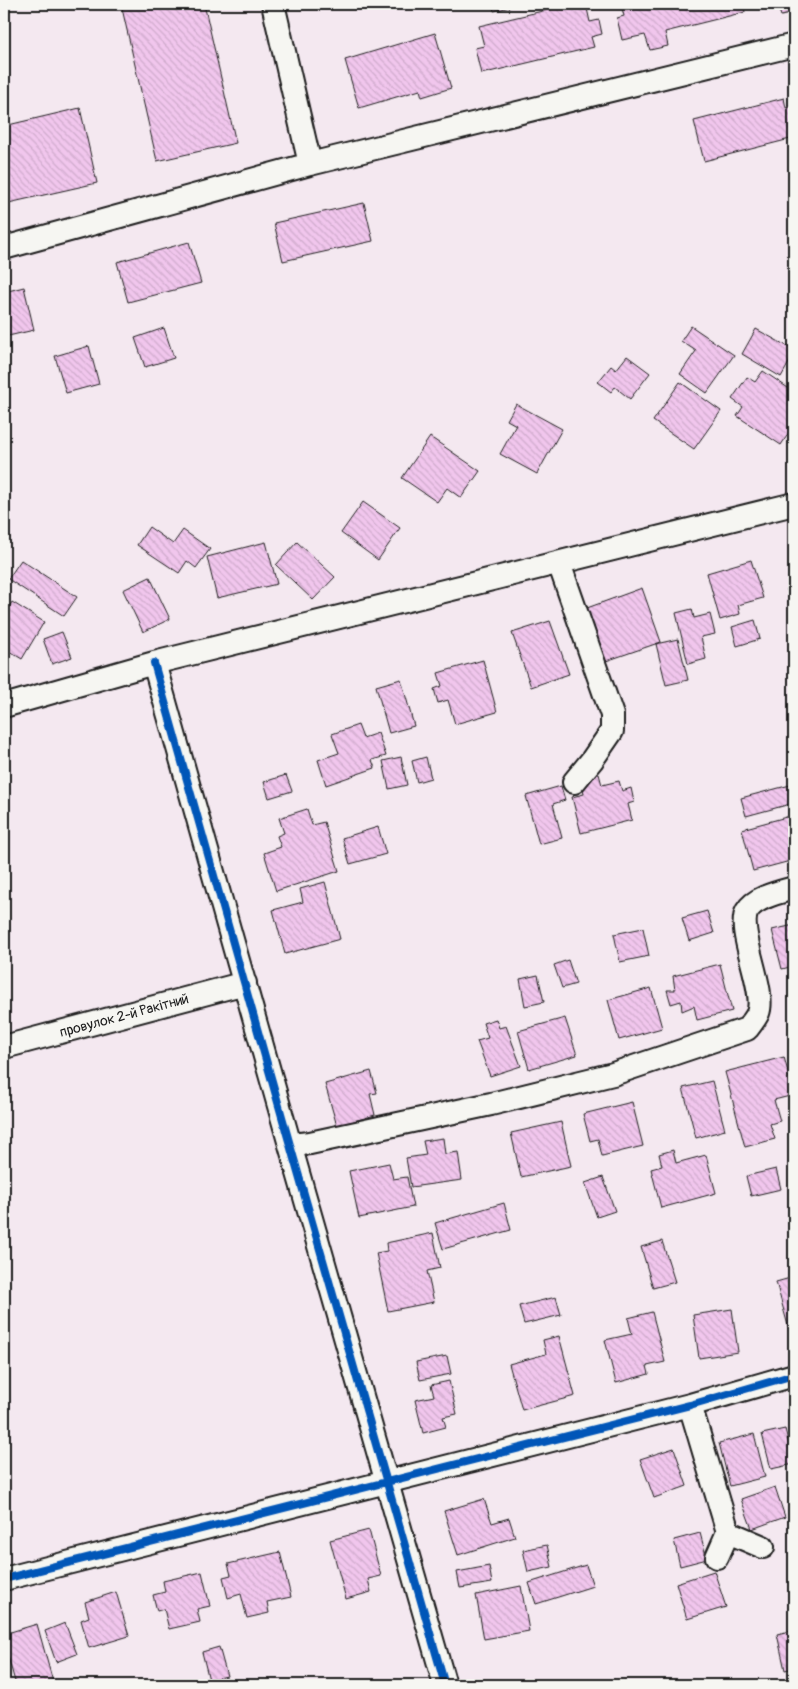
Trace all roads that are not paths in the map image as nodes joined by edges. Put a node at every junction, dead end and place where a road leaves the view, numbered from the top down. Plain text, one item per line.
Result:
1 (273, 4) edge
2 (794, 46) edge
3 (310, 164) junction
4 (4, 248) edge
5 (794, 504) edge
6 (559, 563) junction
7 (154, 663) junction
8 (4, 706) edge
9 (574, 782) dead end
10 (794, 888) edge
11 (245, 983) junction
12 (4, 1047) edge
13 (290, 1145) junction
14 (794, 1375) edge
15 (690, 1405) junction
16 (386, 1482) junction
17 (728, 1532) junction
18 (763, 1547) dead end
19 (717, 1558) dead end
20 (4, 1580) edge
21 (445, 1685) edge

1 - 3 street
2 - 3 street
3 - 4 street
5 - 6 street
6 - 7 street
6 - 9 street
7 - 8 street
7 - 11 street
10 - 13 street
11 - 12 street, провулок 2-й Ракітний
11 - 13 street
13 - 16 street
14 - 15 street
15 - 16 street
15 - 17 street
16 - 20 street
16 - 21 street
17 - 18 street
17 - 19 street

